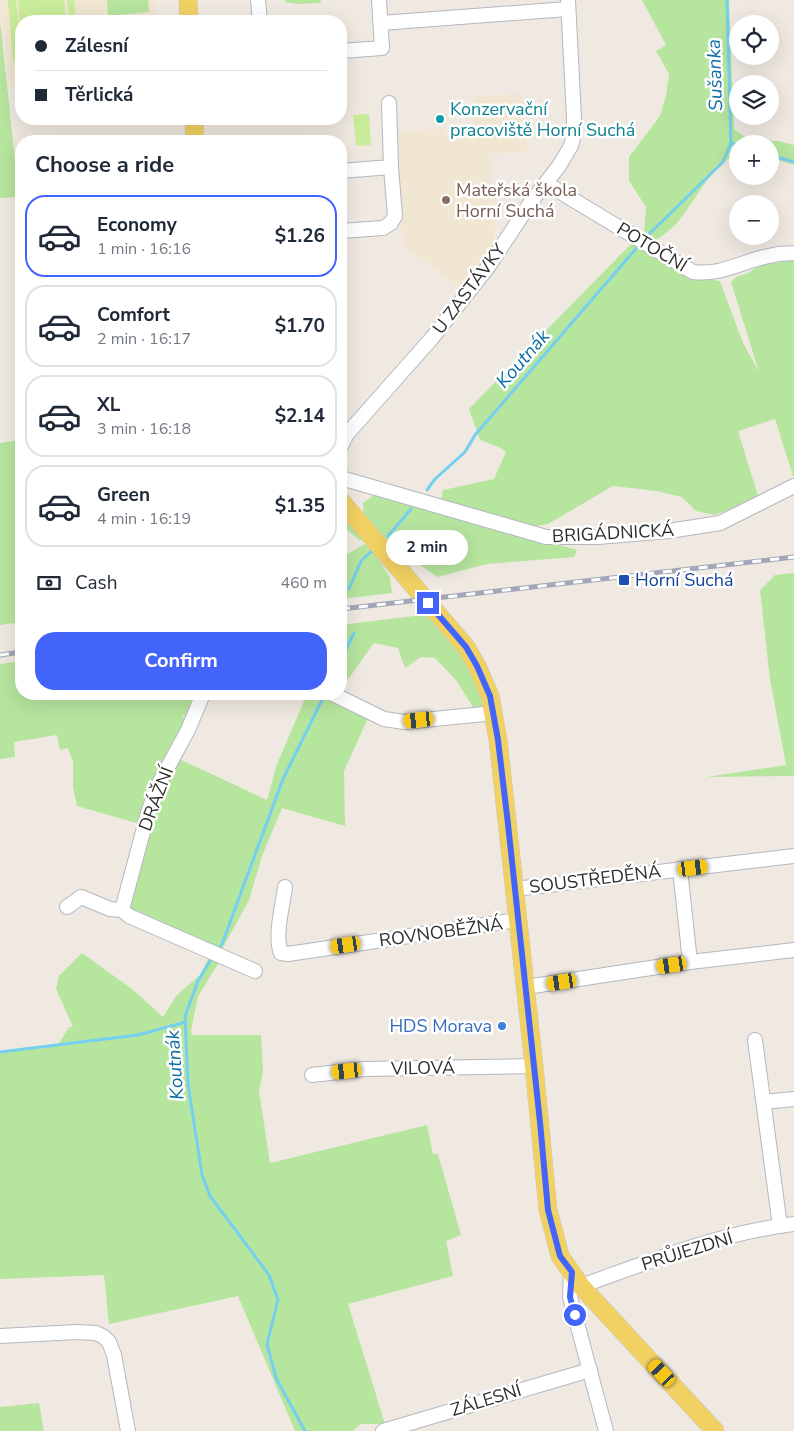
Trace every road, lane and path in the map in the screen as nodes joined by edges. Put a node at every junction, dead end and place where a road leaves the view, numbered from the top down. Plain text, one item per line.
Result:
1 (188, 0) edge
2 (258, 0) edge
3 (379, 0) edge
4 (568, 5) edge
5 (189, 15) edge
6 (259, 15) edge
7 (381, 24) junction
8 (347, 51) edge
9 (389, 103) dead end
10 (391, 167) junction
11 (347, 171) edge
12 (547, 184) junction
13 (347, 231) edge
14 (794, 254) edge
15 (347, 434) edge
16 (347, 480) edge
17 (794, 486) edge
18 (347, 508) edge
19 (200, 700) edge
20 (345, 700) edge
21 (494, 713) junction
22 (794, 856) edge
23 (680, 869) junction
24 (285, 887) dead end
25 (515, 889) junction
26 (67, 907) dead end
27 (122, 910) junction
28 (518, 920) junction
29 (794, 950) edge
30 (690, 962) junction
31 (255, 971) dead end
32 (526, 987) junction
33 (755, 1040) dead end
34 (534, 1066) junction
35 (312, 1075) dead end
36 (794, 1099) edge
37 (764, 1102) junction
38 (794, 1224) edge
39 (780, 1226) junction
40 (576, 1279) junction
41 (0, 1336) edge
42 (590, 1370) junction
43 (128, 1431) edge
44 (382, 1431) edge
45 (606, 1431) edge
46 (715, 1431) edge

1 - 5 main road
2 - 6 street
3 - 7 street
4 - 7 street
4 - 12 street, U ZASTÁVKY
7 - 8 street
9 - 10 street
10 - 11 street
10 - 13 street
12 - 14 street, POTOČNÍ
12 - 15 street, U ZASTÁVKY
16 - 17 street, BRIGÁDNICKÁ
18 - 21 main road
19 - 27 street, DRÁŽNÍ
20 - 21 street
21 - 25 main road
22 - 23 street, SOUSTŘEDĚNÁ
23 - 25 street, SOUSTŘEDĚNÁ
23 - 30 street
24 - 28 street, ROVNOBĚŽNÁ
25 - 28 main road
26 - 27 street
27 - 31 street
28 - 32 main road
29 - 30 street
30 - 32 street
32 - 34 main road
33 - 37 street
34 - 35 street, VILOVÁ
34 - 40 main road
36 - 37 street
37 - 39 street
38 - 39 street, PRŮJEZDNÍ
39 - 40 street, PRŮJEZDNÍ
40 - 42 street
40 - 46 main road
41 - 43 street
42 - 44 street, ZÁLESNÍ
42 - 45 street

